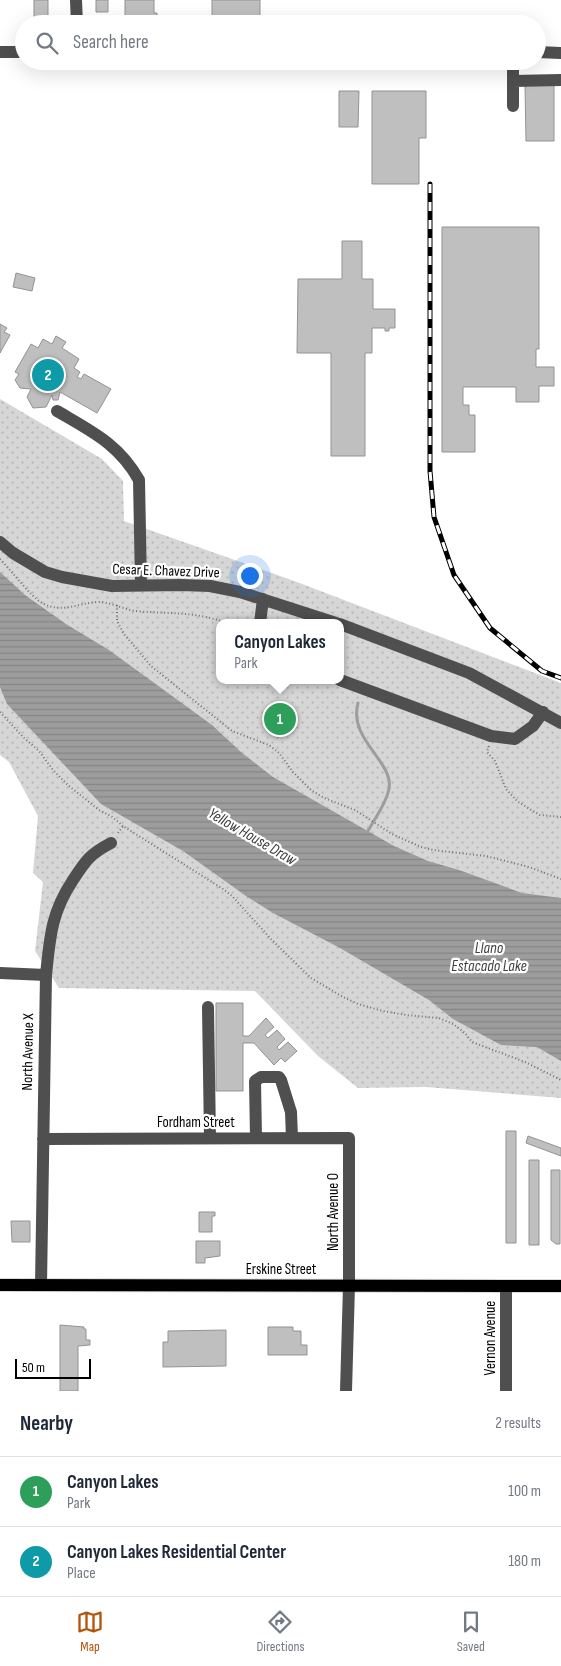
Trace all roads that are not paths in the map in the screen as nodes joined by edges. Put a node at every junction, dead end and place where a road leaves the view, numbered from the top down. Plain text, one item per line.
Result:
1 (76, 0) edge
2 (77, 15) edge
3 (0, 52) edge
4 (15, 52) edge
5 (546, 52) edge
6 (561, 53) edge
7 (513, 70) edge
8 (561, 80) edge
9 (513, 81) junction
10 (513, 106) dead end
11 (57, 411) dead end
12 (0, 542) edge
13 (141, 586) junction
14 (263, 599) junction
15 (260, 619) edge
16 (324, 619) edge
17 (344, 626) edge
18 (344, 681) edge
19 (543, 712) junction
20 (561, 723) edge
21 (112, 843) road end
22 (0, 973) edge
23 (46, 975) junction
24 (208, 1007) dead end
25 (210, 1138) junction
26 (256, 1138) junction
27 (292, 1138) junction
28 (349, 1138) joint
29 (43, 1139) junction
30 (0, 1285) edge
31 (41, 1285) junction
32 (349, 1286) junction
33 (506, 1286) junction
34 (561, 1286) edge
35 (346, 1391) edge
36 (506, 1391) edge

1 - 2 street
3 - 4 street
5 - 6 street
7 - 9 street
8 - 9 street
9 - 10 street
11 - 13 street
12 - 13 street, Cesar E. Chavez Drive
13 - 14 street, Cesar E. Chavez Drive
14 - 15 street
14 - 16 street, Cesar E. Chavez Drive
17 - 19 street
18 - 19 street
19 - 20 street
21 - 23 street, North Avenue X
22 - 23 street
23 - 29 street, North Avenue X
24 - 25 street
25 - 26 street, Fordham Street
25 - 29 street, Fordham Street
26 - 27 street, Fordham Street
26 - 27 street
27 - 28 street, Fordham Street
28 - 32 street, North Avenue O
29 - 31 street, North Avenue X
30 - 31 main road, Erskine Street
31 - 32 main road, Erskine Street
32 - 33 main road, Erskine Street
32 - 35 street, North Avenue O
33 - 34 main road, Erskine Street
33 - 36 street, Vernon Avenue

